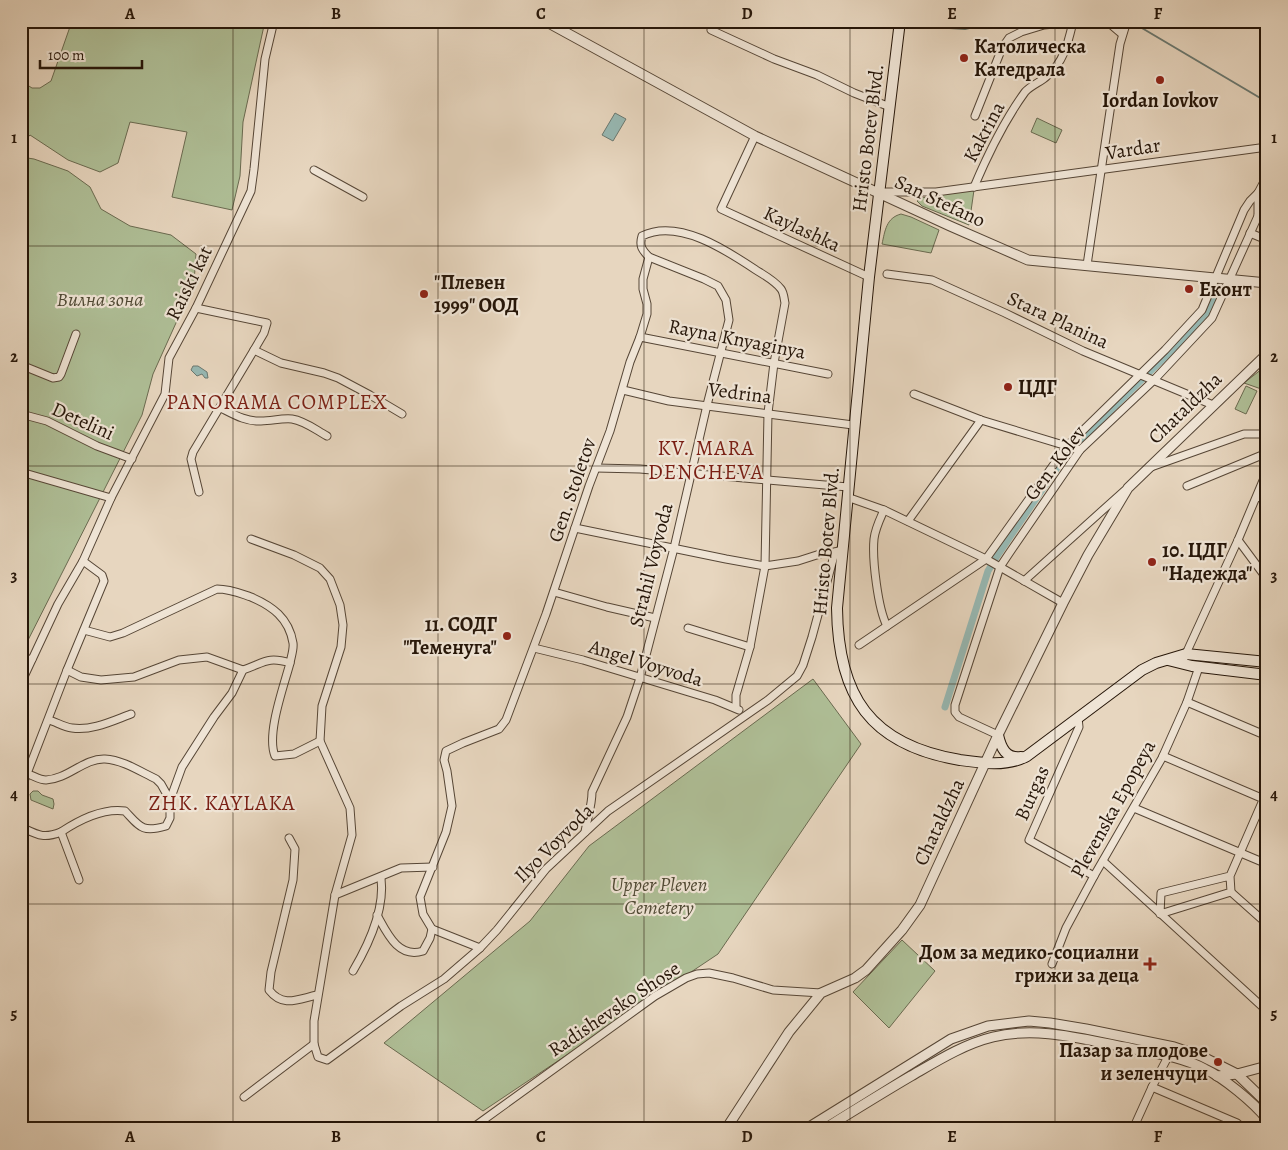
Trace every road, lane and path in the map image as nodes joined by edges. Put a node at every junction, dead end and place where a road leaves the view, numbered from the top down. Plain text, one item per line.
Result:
1 (274, 21) edge
2 (545, 21) edge
3 (900, 21) edge
4 (1074, 22) edge
5 (1126, 23) edge
6 (711, 30) dead end
7 (1122, 34) junction
8 (890, 107) junction
9 (975, 116) dead end
10 (754, 136) junction
11 (1267, 147) edge
12 (314, 170) dead end
13 (1101, 170) junction
14 (1267, 176) edge
15 (974, 187) junction
16 (879, 192) junction
17 (1258, 193) junction
18 (363, 197) dead end
19 (1267, 215) edge
20 (1258, 216) junction
21 (1250, 234) junction
22 (1267, 242) edge
23 (649, 257) junction
24 (1087, 265) junction
25 (887, 274) dead end
26 (869, 277) junction
27 (1216, 278) junction
28 (1231, 280) junction
29 (1267, 282) edge
30 (196, 308) junction
31 (76, 334) dead end
32 (640, 337) junction
33 (254, 350) junction
34 (720, 352) junction
35 (1267, 354) edge
36 (774, 363) junction
37 (21, 365) edge
38 (828, 374) dead end
39 (1141, 374) junction
40 (1152, 379) junction
41 (623, 390) junction
42 (914, 394) dead end
43 (707, 406) junction
44 (1213, 406) junction
45 (220, 408) junction
46 (768, 413) junction
47 (21, 414) edge
48 (402, 414) dead end
49 (981, 420) junction
50 (853, 426) junction
51 (1267, 434) edge
52 (327, 436) dead end
53 (1068, 447) junction
54 (1079, 450) junction
55 (1267, 453) edge
56 (132, 459) junction
57 (596, 468) junction
58 (1147, 468) junction
59 (1267, 470) edge
60 (21, 472) edge
61 (690, 473) junction
62 (766, 481) junction
63 (1187, 486) dead end
64 (1128, 488) junction
65 (199, 492) dead end
66 (848, 492) junction
67 (1257, 497) junction
68 (111, 498) junction
69 (1267, 500) edge
70 (884, 510) junction
71 (908, 521) junction
72 (575, 528) junction
73 (250, 539) dead end
74 (1238, 540) junction
75 (674, 548) junction
76 (838, 551) junction
77 (83, 560) junction
78 (993, 563) junction
79 (765, 566) junction
80 (1267, 579) edge
81 (1024, 581) junction
82 (554, 592) junction
83 (1064, 603) junction
84 (655, 618) junction
85 (887, 626) junction
86 (688, 628) dead end
87 (84, 630) junction
88 (859, 645) dead end
89 (534, 648) junction
90 (750, 648) junction
91 (1186, 654) junction
92 (32, 659) junction
93 (21, 660) edge
94 (1168, 660) junction
95 (1254, 661) junction
96 (1267, 662) edge
97 (290, 663) junction
98 (1182, 664) junction
99 (1199, 667) junction
100 (67, 670) junction
101 (243, 670) junction
102 (1253, 674) junction
103 (1267, 675) edge
104 (640, 678) junction
105 (21, 683) edge
106 (1187, 702) junction
107 (736, 707) junction
108 (747, 713) junction
109 (131, 714) dead end
110 (1078, 718) junction
111 (49, 720) junction
112 (998, 735) junction
113 (1267, 736) edge
114 (320, 741) junction
115 (1027, 756) junction
116 (1163, 756) junction
117 (986, 762) junction
118 (28, 774) junction
119 (21, 789) edge
120 (1267, 791) edge
121 (170, 800) junction
122 (1265, 800) edge
123 (1134, 808) junction
124 (21, 827) edge
125 (61, 832) junction
126 (585, 832) junction
127 (289, 838) dead end
128 (1241, 852) junction
129 (1102, 862) junction
130 (1267, 864) edge
131 (433, 867) junction
132 (1094, 876) junction
133 (1230, 876) junction
134 (381, 878) junction
135 (79, 880) dead end
136 (1231, 892) junction
137 (335, 895) junction
138 (1160, 914) junction
139 (377, 915) junction
140 (1267, 924) edge
141 (432, 929) junction
142 (480, 948) junction
143 (1052, 964) dead end
144 (353, 971) dead end
145 (821, 993) junction
146 (317, 995) junction
147 (1267, 1010) edge
148 (314, 1044) junction
149 (1174, 1047) junction
150 (1168, 1056) junction
151 (1267, 1066) edge
152 (1237, 1074) junction
153 (1217, 1076) junction
154 (1152, 1086) junction
155 (244, 1097) dead end
156 (1267, 1103) edge
157 (1267, 1119) edge
158 (471, 1129) edge
159 (726, 1129) edge
160 (806, 1129) edge
161 (824, 1129) edge
162 (1133, 1129) edge
163 (1244, 1129) edge

1 - 30 street, Raiski kat
2 - 10 street, San Stefano
3 - 8 main road, Hristo Botev Blvd.
4 - 7 street
4 - 9 street
4 - 15 street, Kakrina
5 - 7 street
6 - 8 street
7 - 13 street
8 - 16 main road, Hristo Botev Blvd.
10 - 16 street, San Stefano
10 - 26 street, Kaylashka
11 - 13 street, Vardar
12 - 18 street
13 - 15 street, Vardar
13 - 24 street
14 - 17 street, Gen. Kolev
15 - 16 street, Vardar
16 - 24 street, San Stefano
16 - 26 main road, Hristo Botev Blvd.
17 - 20 street, Gen. Kolev
17 - 27 street, Gen. Kolev
19 - 20 street
20 - 21 street, Gen. Kolev
21 - 22 street
21 - 28 street, Gen. Kolev
23 - 32 street, Gen. Stoletov
23 - 34 street, Strahil Voyvoda
23 - 36 street
24 - 27 street, San Stefano
25 - 39 street, Stara Planina
26 - 50 main road, Hristo Botev Blvd.
27 - 28 street, San Stefano
27 - 39 street, Gen. Kolev
28 - 29 street, San Stefano
28 - 40 street, Gen. Kolev
30 - 33 street
30 - 56 street, Raiski kat
31 - 37 street
32 - 34 street, Rayna Knyaginya
32 - 41 street, Gen. Stoletov
33 - 45 street
33 - 48 street
34 - 36 street, Rayna Knyaginya
34 - 43 street, Strahil Voyvoda
35 - 44 street, Chataldzha
36 - 38 street, Rayna Knyaginya
36 - 46 street
39 - 40 street, Stara Planina
39 - 53 street, Gen. Kolev
40 - 44 street, Stara Planina
40 - 54 street, Gen. Kolev
41 - 43 street, Vedrina
41 - 57 street, Gen. Stoletov
42 - 49 street
43 - 46 street, Vedrina
43 - 61 street, Strahil Voyvoda
44 - 58 street, Chataldzha
45 - 52 street
45 - 65 street
46 - 50 street, Vedrina
46 - 62 street
47 - 56 street, Detelini
49 - 53 street
49 - 71 street
50 - 66 main road, Hristo Botev Blvd.
51 - 58 street
53 - 54 street
53 - 78 street, Gen. Kolev
54 - 78 street, Gen. Kolev
55 - 63 street
56 - 68 street, Raiski kat
57 - 61 street
57 - 72 street, Gen. Stoletov
58 - 64 street, Chataldzha
59 - 67 street
60 - 68 street
61 - 62 street
61 - 75 street, Strahil Voyvoda
62 - 66 street
62 - 79 street
64 - 81 street, Chataldzha
64 - 83 street, Chataldzha
66 - 70 street
66 - 76 main road, Hristo Botev Blvd.
67 - 69 street
67 - 74 street
68 - 77 street, Raiski kat
70 - 71 street
70 - 85 street
71 - 78 street
72 - 75 street
72 - 82 street, Gen. Stoletov
73 - 114 street
74 - 80 street
74 - 91 street
75 - 79 street
75 - 84 street, Strahil Voyvoda
76 - 79 street
76 - 108 street, Ilyo Voyvoda
76 - 117 main road, Hristo Botev Blvd.
77 - 87 street
77 - 92 street, Raiski kat
78 - 81 street
78 - 85 street
78 - 112 street, Gen. Kolev
79 - 90 street
81 - 83 street
82 - 84 street
82 - 89 street, Gen. Stoletov
83 - 112 street, Chataldzha
84 - 104 street, Strahil Voyvoda
85 - 88 street
86 - 90 street
87 - 97 street
87 - 100 street
89 - 104 street, Angel Voyvoda
89 - 131 street, Gen. Stoletov
90 - 107 street
91 - 94 main road, Hristo Botev Blvd.
91 - 95 main road, Hristo Botev Blvd.
91 - 98 street
92 - 93 street
92 - 105 street, Raiski kat
94 - 98 main road
94 - 110 main road, Hristo Botev Blvd.
95 - 96 main road, Hristo Botev Blvd.
95 - 102 main road
97 - 101 street
97 - 114 street
98 - 99 main road
99 - 102 main road
99 - 106 street, Plevenska Epopeya
100 - 101 street
100 - 111 street
101 - 121 street
102 - 103 main road
104 - 107 street, Angel Voyvoda
104 - 126 street, Strahil Voyvoda
106 - 113 street
106 - 116 street, Plevenska Epopeya
107 - 108 street, Angel Voyvoda
108 - 126 street, Ilyo Voyvoda
109 - 111 street
110 - 115 main road, Hristo Botev Blvd.
110 - 132 street, Burgas
111 - 118 street
112 - 115 main road
112 - 117 street, Chataldzha
114 - 137 street
115 - 117 main road, Hristo Botev Blvd.
116 - 122 street
116 - 123 street, Plevenska Epopeya
117 - 145 street, Chataldzha
118 - 119 street
118 - 121 street
120 - 122 street
121 - 125 street
122 - 128 street
123 - 128 street
123 - 129 street, Plevenska Epopeya
124 - 125 street
125 - 135 street
126 - 142 street, Ilyo Voyvoda
127 - 146 street
128 - 130 street
128 - 133 street
129 - 132 street, Plevenska Epopeya
129 - 138 street
131 - 134 street
131 - 141 street
132 - 143 street, Plevenska Epopeya
133 - 136 street
133 - 138 street
134 - 137 street
134 - 139 street
136 - 138 street
136 - 140 street
137 - 146 street
138 - 147 street
139 - 141 street
139 - 144 street
141 - 142 street
142 - 148 street, Ilyo Voyvoda
145 - 158 street, Radishevsko Shose
145 - 159 street, Chataldzha
146 - 148 street
148 - 155 street
149 - 150 street
149 - 152 street
149 - 160 street
150 - 153 street
150 - 154 street
150 - 161 street
151 - 152 street
152 - 153 street
152 - 156 street
153 - 157 street
154 - 162 street
154 - 163 street

